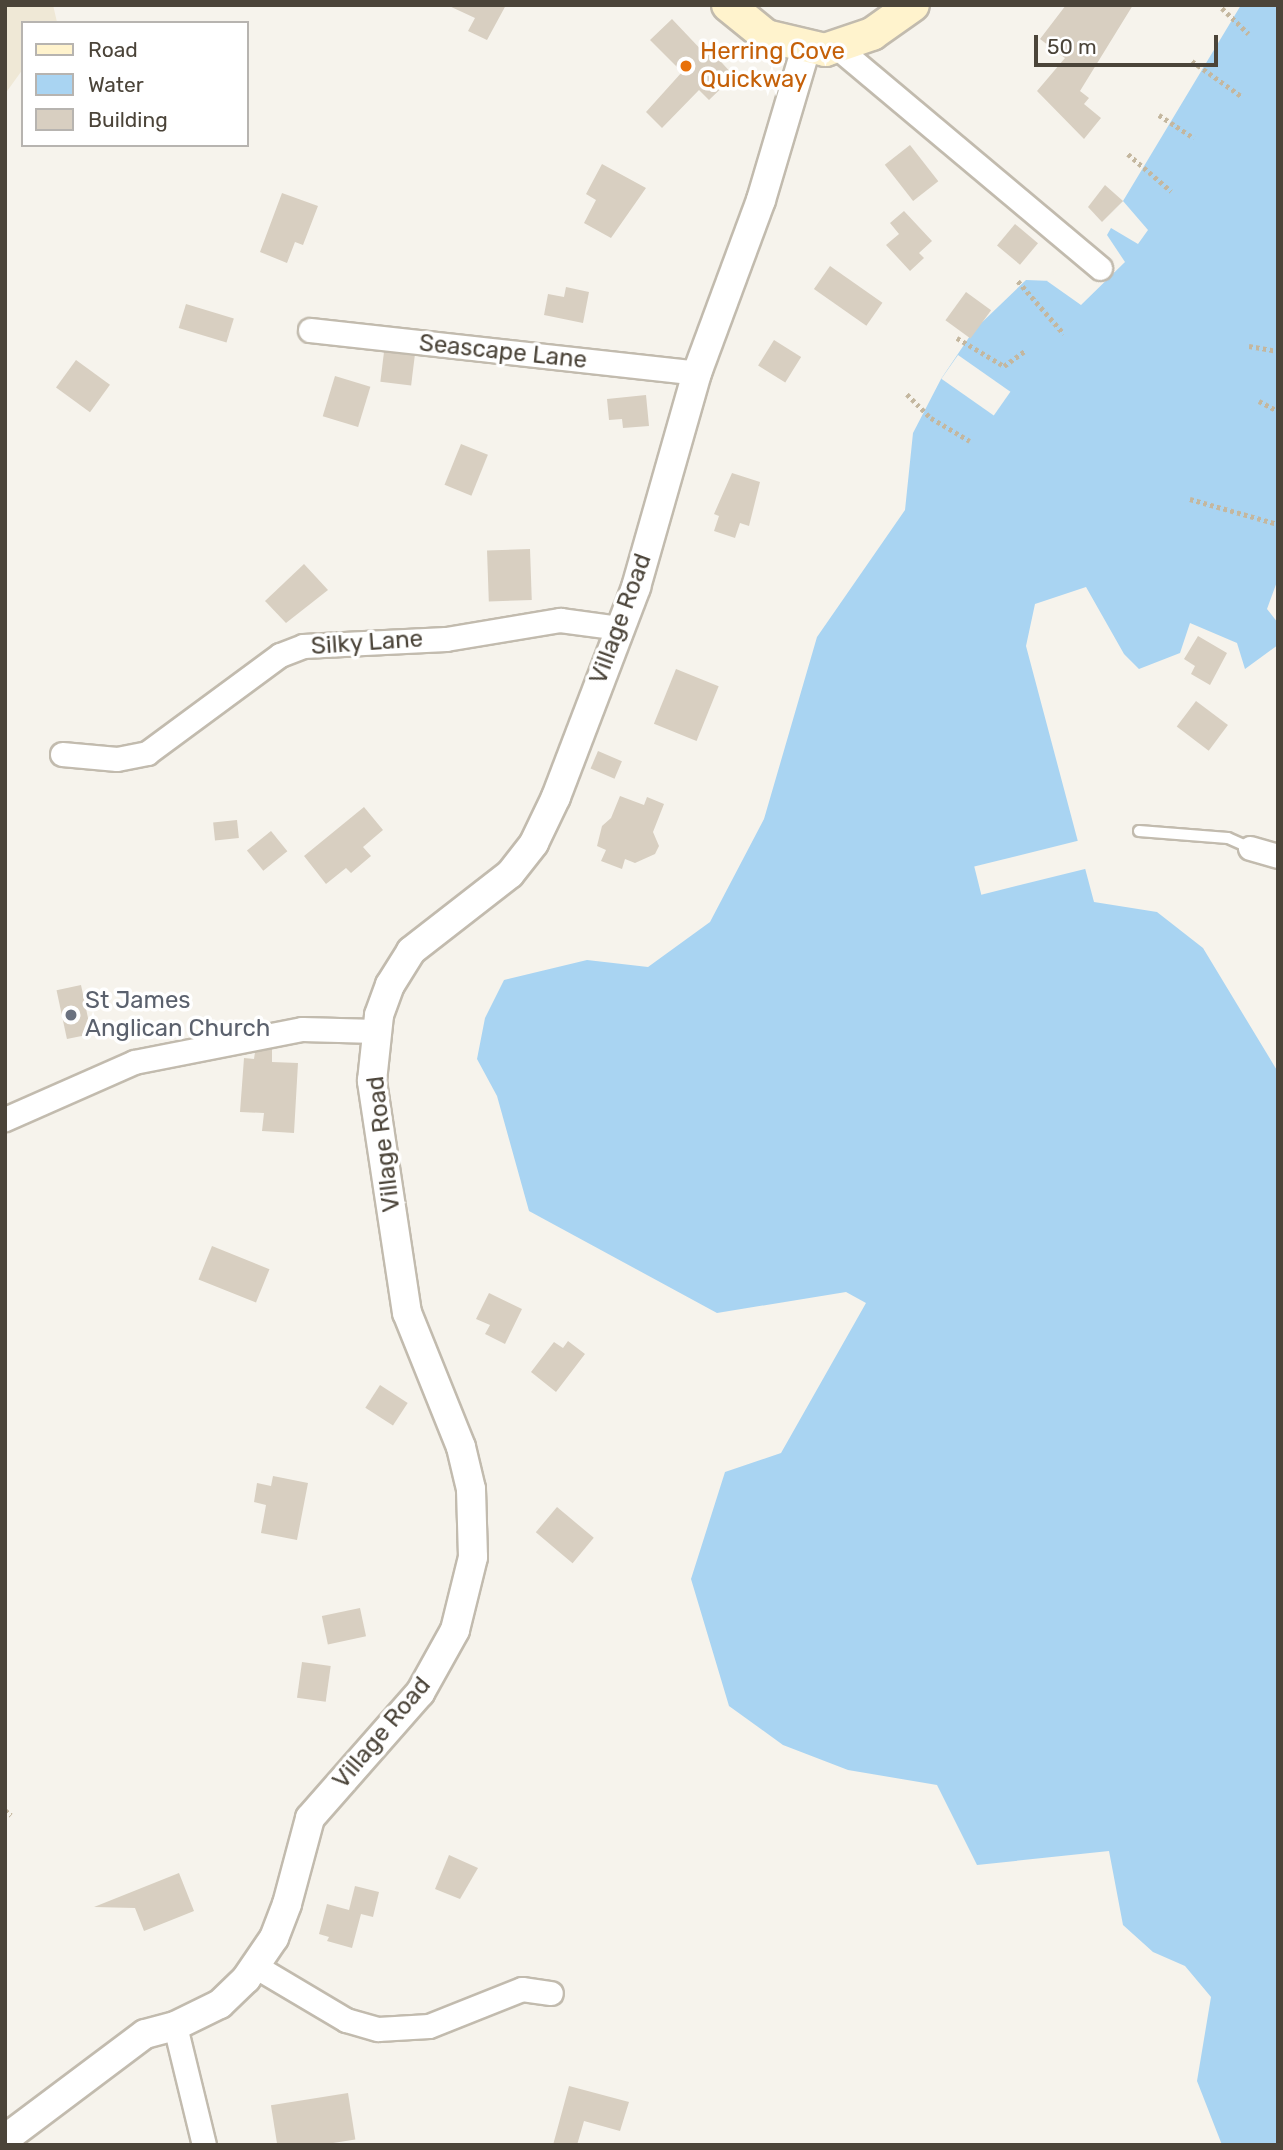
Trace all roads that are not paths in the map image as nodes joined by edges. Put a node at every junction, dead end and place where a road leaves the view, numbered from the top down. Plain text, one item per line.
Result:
1 (728, 5) edge
2 (913, 5) edge
3 (806, 48) junction
4 (838, 48) junction
5 (1100, 268) dead end
6 (310, 330) dead end
7 (697, 373) junction
8 (620, 628) junction
9 (62, 754) dead end
10 (1139, 831) dead end
11 (1250, 849) joint
12 (1278, 856) edge
13 (376, 1031) junction
14 (5, 1119) edge
15 (255, 1966) junction
16 (551, 1993) dead end
17 (175, 2026) junction
18 (5, 2139) edge
19 (204, 2145) edge

1 - 3 main road
2 - 4 main road
3 - 4 main road
3 - 7 street, Village Road
4 - 5 street
6 - 7 street, Seascape Lane
7 - 8 street, Village Road
8 - 9 street, Silky Lane
8 - 13 street, Village Road
10 - 11 lane
11 - 12 street
13 - 14 street
13 - 15 street, Village Road
15 - 16 street
15 - 17 street, Village Road
17 - 18 street, Village Road
17 - 19 street

